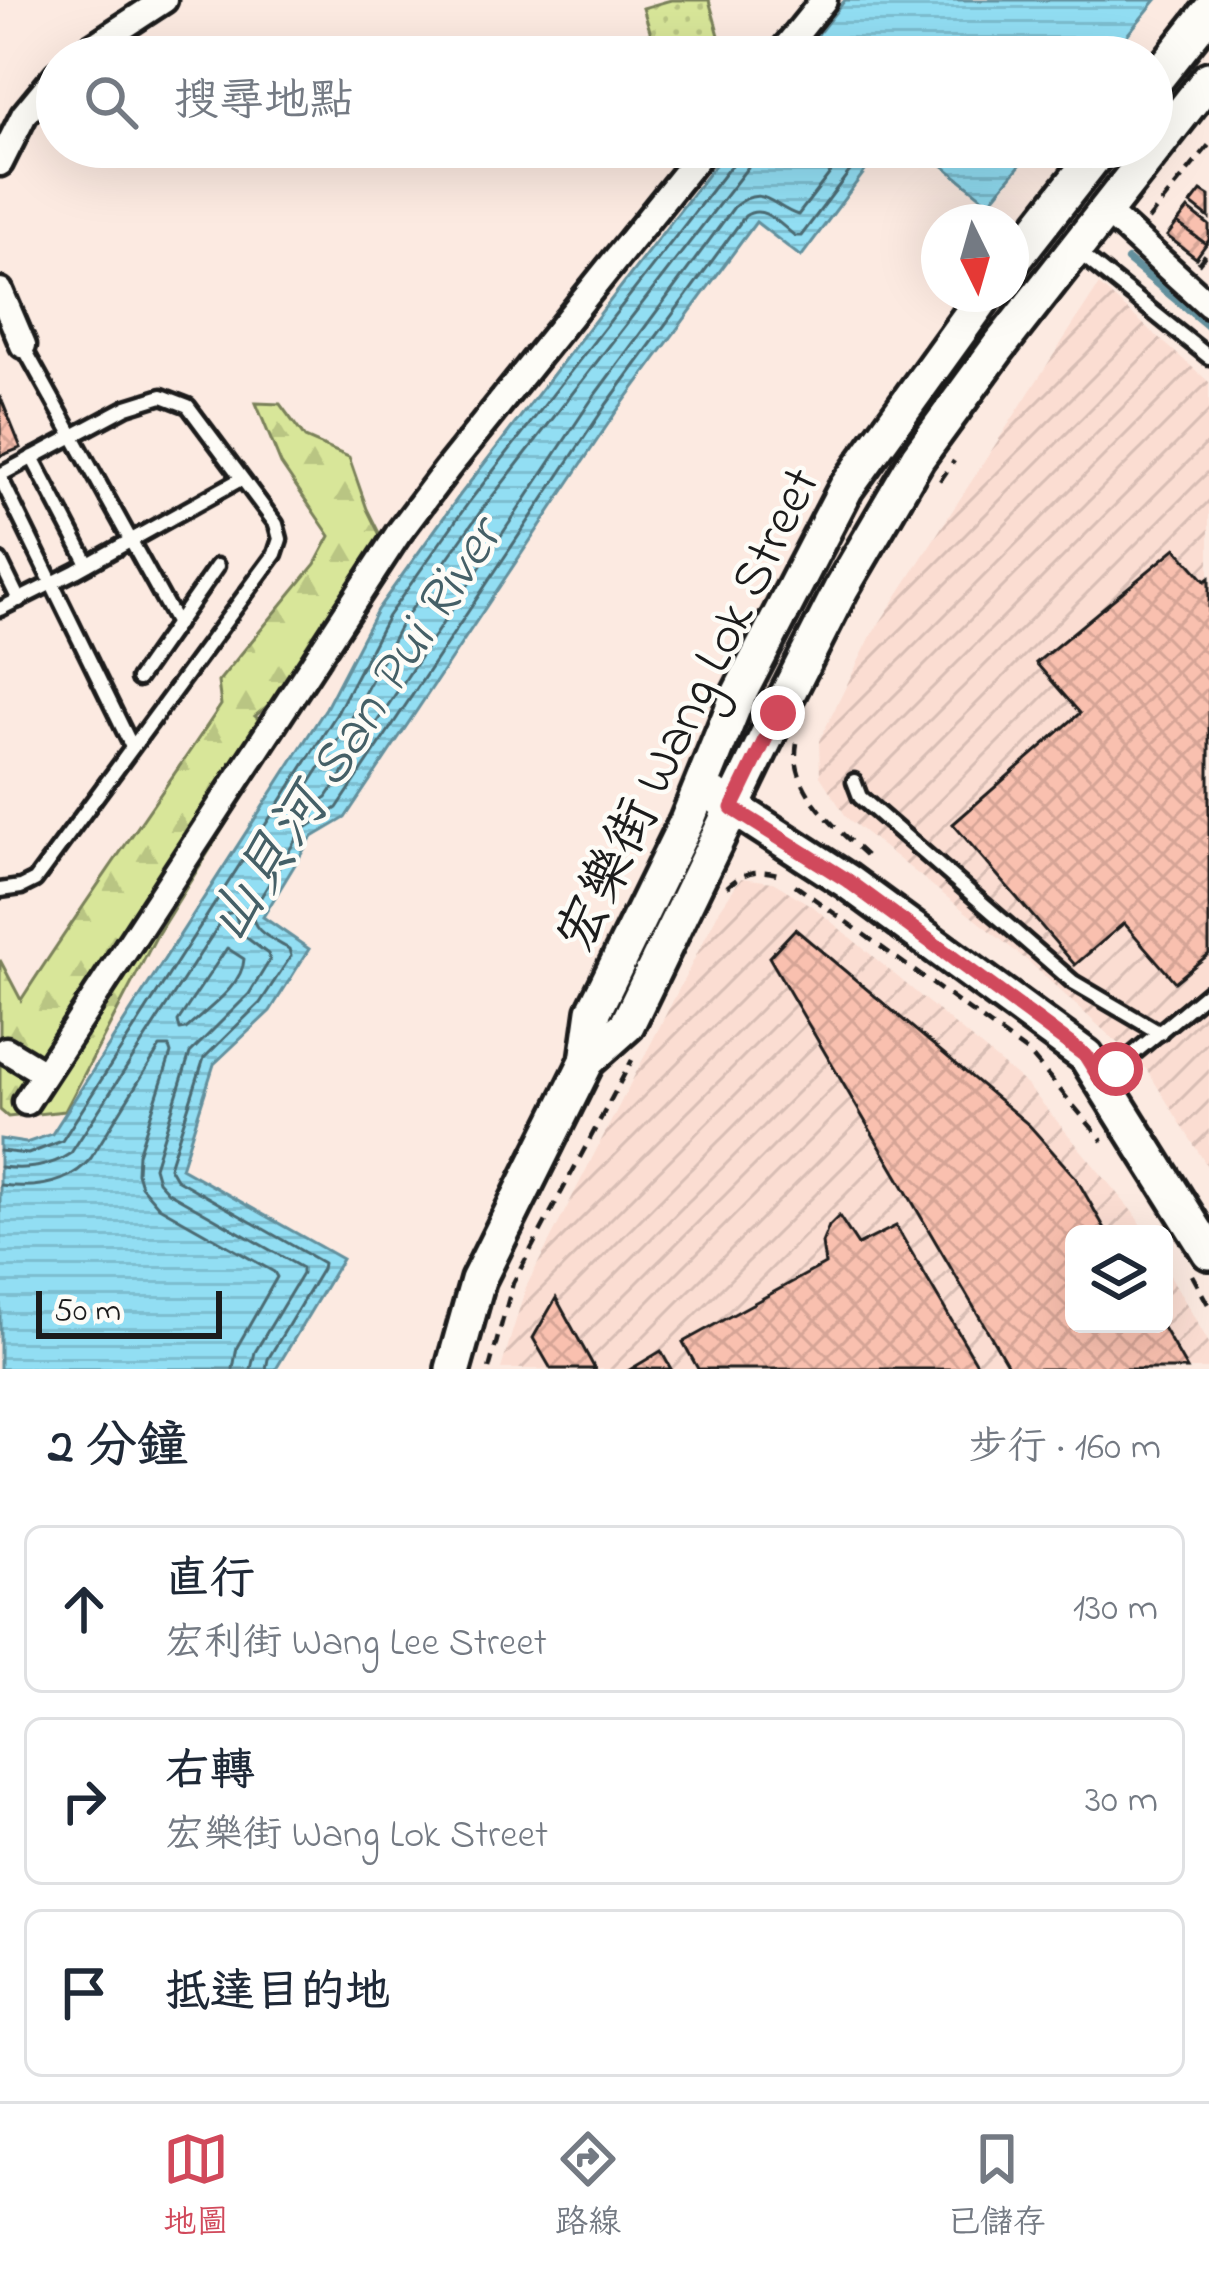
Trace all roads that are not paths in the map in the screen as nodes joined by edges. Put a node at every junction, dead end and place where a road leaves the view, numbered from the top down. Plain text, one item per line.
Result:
1 (164, 0) edge
2 (824, 0) edge
3 (1209, 12) edge
4 (109, 36) edge
5 (795, 36) edge
6 (1173, 57) edge
7 (1209, 79) edge
8 (36, 100) edge
9 (1173, 126) edge
10 (0, 163) edge
11 (689, 168) edge
12 (1086, 168) edge
13 (1141, 168) edge
14 (1107, 212) junction
15 (1029, 240) edge
16 (1076, 250) junction
17 (0, 292) edge
18 (1209, 305) edge
19 (973, 312) edge
20 (23, 345) joint
21 (1209, 357) edge
22 (74, 436) junction
23 (32, 457) junction
24 (0, 476) edge
25 (242, 479) junction
26 (132, 539) junction
27 (0, 561) edge
28 (88, 564) junction
29 (217, 566) dead end
30 (52, 583) junction
31 (19, 600) junction
32 (1, 609) edge
33 (177, 624) junction
34 (138, 680) dead end
35 (132, 747) junction
36 (854, 781) dead end
37 (702, 786) junction
38 (732, 808) junction
39 (0, 890) edge
40 (1209, 991) edge
41 (1160, 1033) junction
42 (6, 1050) dead end
43 (587, 1061) junction
44 (44, 1073) junction
45 (1101, 1080) junction
46 (26, 1102) dead end
47 (1198, 1260) edge
48 (453, 1369) edge

1 - 4 street
2 - 5 street
3 - 6 street
7 - 9 street, 宏樂街 Wang Lok Street
8 - 10 street
11 - 44 street
12 - 15 street
13 - 14 street, 宏樂街 Wang Lok Street
14 - 16 street, 宏樂街 Wang Lok Street
14 - 18 street
16 - 21 lane
16 - 38 street, 宏樂街 Wang Lok Street
17 - 20 street
19 - 37 street, 宏樂街 Wang Lok Street
20 - 22 lane
22 - 23 lane
22 - 25 lane
22 - 26 lane
23 - 24 lane
23 - 28 lane
24 - 30 lane
25 - 26 lane
25 - 35 lane
26 - 28 lane
26 - 33 lane
27 - 31 lane
28 - 30 lane
29 - 33 lane
30 - 31 lane
30 - 35 lane
31 - 32 lane
33 - 34 lane
35 - 39 lane
36 - 41 lane
37 - 38 street
37 - 43 street, 宏樂街 Wang Lok Street
38 - 43 street, 宏樂街 Wang Lok Street
38 - 45 street
40 - 41 lane
41 - 45 lane
42 - 44 street
43 - 48 street, 宏樂街 Wang Lok Street
44 - 46 street
45 - 47 street

